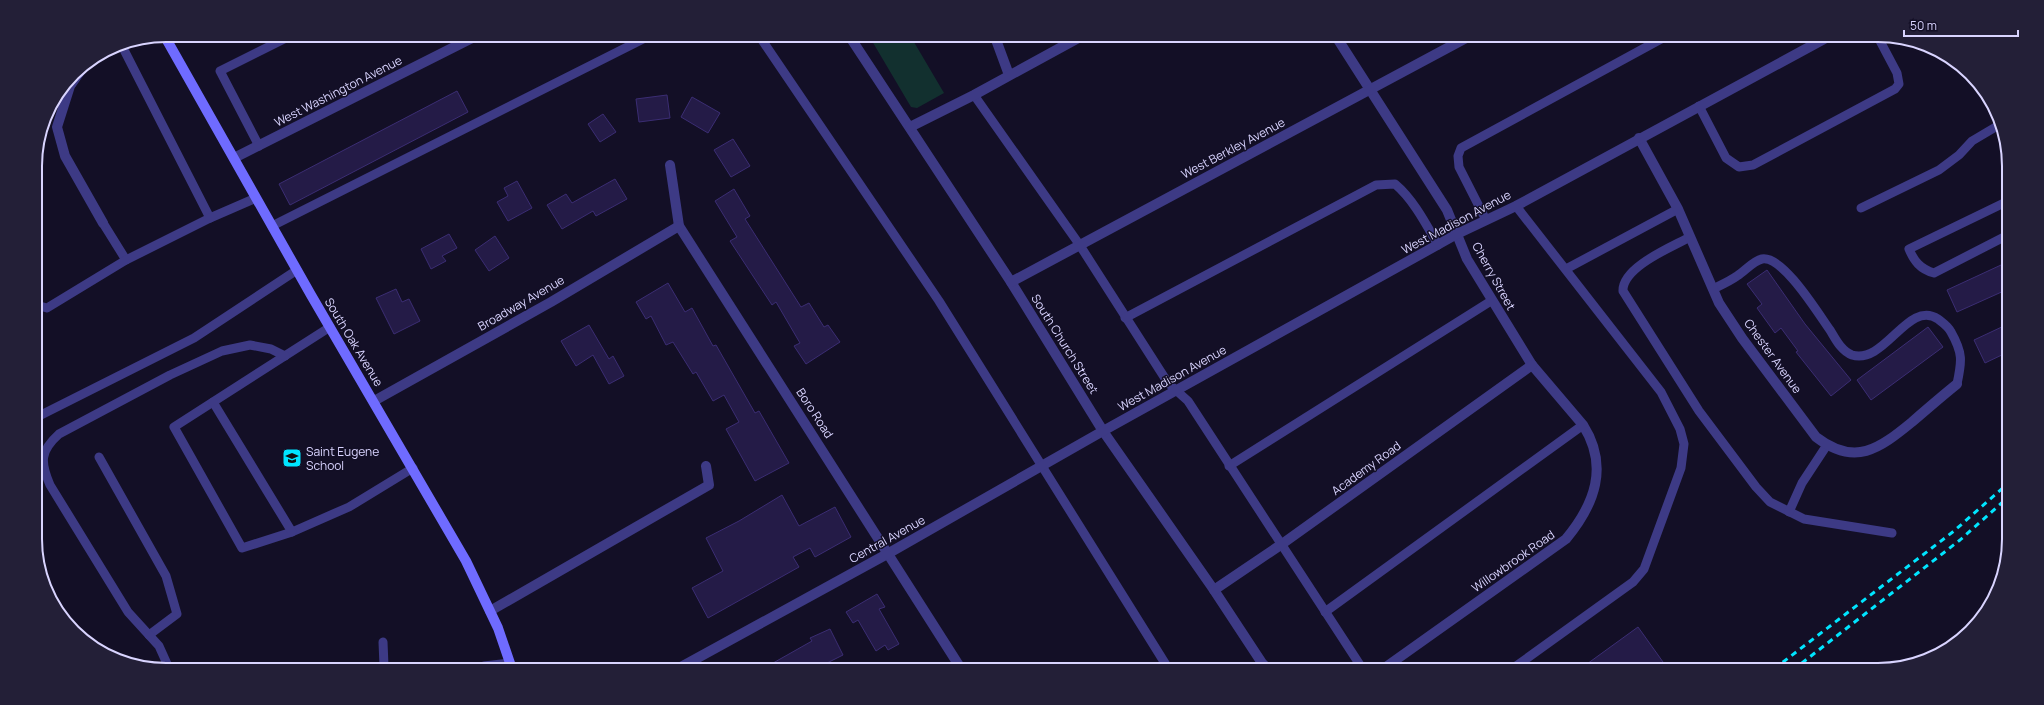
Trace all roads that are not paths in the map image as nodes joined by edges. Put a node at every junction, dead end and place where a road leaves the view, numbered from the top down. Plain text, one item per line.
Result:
1 (168, 42) edge
2 (278, 42) edge
3 (464, 42) edge
4 (637, 42) edge
5 (764, 42) edge
6 (853, 42) edge
7 (996, 42) edge
8 (1071, 42) edge
9 (1340, 42) edge
10 (1459, 42) edge
11 (1655, 42) edge
12 (1818, 42) edge
13 (1882, 42) edge
14 (124, 50) edge
15 (1009, 75) junction
16 (69, 90) edge
17 (1370, 90) junction
18 (974, 95) junction
19 (1699, 106) junction
20 (910, 127) junction
21 (1995, 127) edge
22 (1639, 138) junction
23 (259, 146) junction
24 (234, 158) junction
25 (670, 165) dead end
26 (256, 198) junction
27 (2002, 204) edge
28 (1516, 206) junction
29 (1861, 208) dead end
30 (1678, 209) junction
31 (210, 218) junction
32 (1486, 220) junction
33 (104, 223) joint
34 (272, 226) junction
35 (679, 226) junction
36 (1457, 234) junction
37 (1690, 237) junction
38 (2002, 238) edge
39 (1079, 244) junction
40 (1438, 245) junction
41 (126, 260) junction
42 (1566, 269) junction
43 (297, 270) junction
44 (1012, 282) junction
45 (1713, 289) junction
46 (1492, 300) junction
47 (42, 307) edge
48 (1125, 318) junction
49 (330, 327) junction
50 (285, 356) junction
51 (1532, 365) junction
52 (1957, 384) joint
53 (1176, 390) junction
54 (374, 401) junction
55 (213, 402) junction
56 (42, 414) edge
57 (1583, 426) junction
58 (1103, 431) junction
59 (1590, 436) joint
60 (1826, 445) junction
61 (99, 457) dead end
62 (706, 466) dead end
63 (1041, 466) junction
64 (1229, 466) junction
65 (413, 468) junction
66 (1789, 512) junction
67 (292, 532) junction
68 (1892, 533) dead end
69 (1282, 544) junction
70 (889, 553) junction
71 (1214, 590) junction
72 (490, 611) junction
73 (1325, 612) junction
74 (149, 635) junction
75 (383, 642) dead end
76 (167, 663) edge
77 (384, 663) edge
78 (510, 663) edge
79 (688, 663) edge
80 (957, 663) edge
81 (1165, 663) edge
82 (1262, 663) edge
83 (1359, 663) edge
84 (1390, 663) edge
85 (1520, 663) edge

1 - 24 main road, South Oak Avenue
2 - 23 lane
3 - 23 street, West Washington Avenue
4 - 34 lane
5 - 63 lane
6 - 20 street, South Church Street
7 - 15 street
8 - 15 street
9 - 17 street, Cherry Street
10 - 17 street, West Berkley Avenue
11 - 32 lane
12 - 19 street, West Madison Avenue
13 - 19 lane
14 - 31 lane
15 - 18 street
16 - 33 street
17 - 36 street, Cherry Street
17 - 39 street, West Berkley Avenue
18 - 20 street
18 - 39 lane
19 - 22 street, West Madison Avenue
20 - 44 street, South Church Street
21 - 29 lane
22 - 28 street, West Madison Avenue
22 - 30 street, Chester Avenue
23 - 24 street, West Washington Avenue
24 - 26 main road, South Oak Avenue
25 - 35 street, Boro Road
26 - 31 lane
26 - 34 main road, South Oak Avenue
27 - 38 lane
28 - 32 street, West Madison Avenue
28 - 42 lane
30 - 37 street, Chester Avenue
30 - 42 lane
31 - 41 lane
32 - 36 street, West Madison Avenue
33 - 41 lane
34 - 43 main road, South Oak Avenue
35 - 54 street, Broadway Avenue
35 - 70 street, Boro Road
36 - 40 street, West Madison Avenue
36 - 46 street, Cherry Street
37 - 45 street, Chester Avenue
37 - 66 lane
39 - 44 street, West Berkley Avenue
39 - 48 lane
40 - 48 lane
40 - 53 street, West Madison Avenue
41 - 47 lane
42 - 85 lane
43 - 49 main road, South Oak Avenue
43 - 56 lane
44 - 58 street, South Church Street
45 - 52 lane
45 - 60 street, Chester Avenue
46 - 51 street, Cherry Street
46 - 64 lane
48 - 53 lane
49 - 50 lane
49 - 54 main road, South Oak Avenue
50 - 55 lane
50 - 74 lane
51 - 57 street, Cherry Street
51 - 69 street, Academy Road
52 - 60 street, Chester Avenue
53 - 58 street, West Madison Avenue
53 - 64 lane
54 - 65 main road, South Oak Avenue
55 - 67 lane
55 - 67 lane
57 - 59 street, Cherry Street
57 - 73 lane
58 - 63 street, Central Avenue
58 - 71 street, South Church Street
59 - 84 street, Willowbrook Road
60 - 66 lane
61 - 74 lane
62 - 72 street
63 - 70 street, Central Avenue
63 - 81 lane
64 - 69 lane
65 - 67 lane
65 - 72 main road, South Oak Avenue
66 - 68 lane
69 - 71 street, Academy Road
69 - 73 lane
70 - 79 street, Central Avenue
70 - 80 street, Boro Road
71 - 82 street, South Church Street
72 - 78 main road, South Oak Avenue
73 - 83 lane
74 - 76 lane
75 - 77 lane

